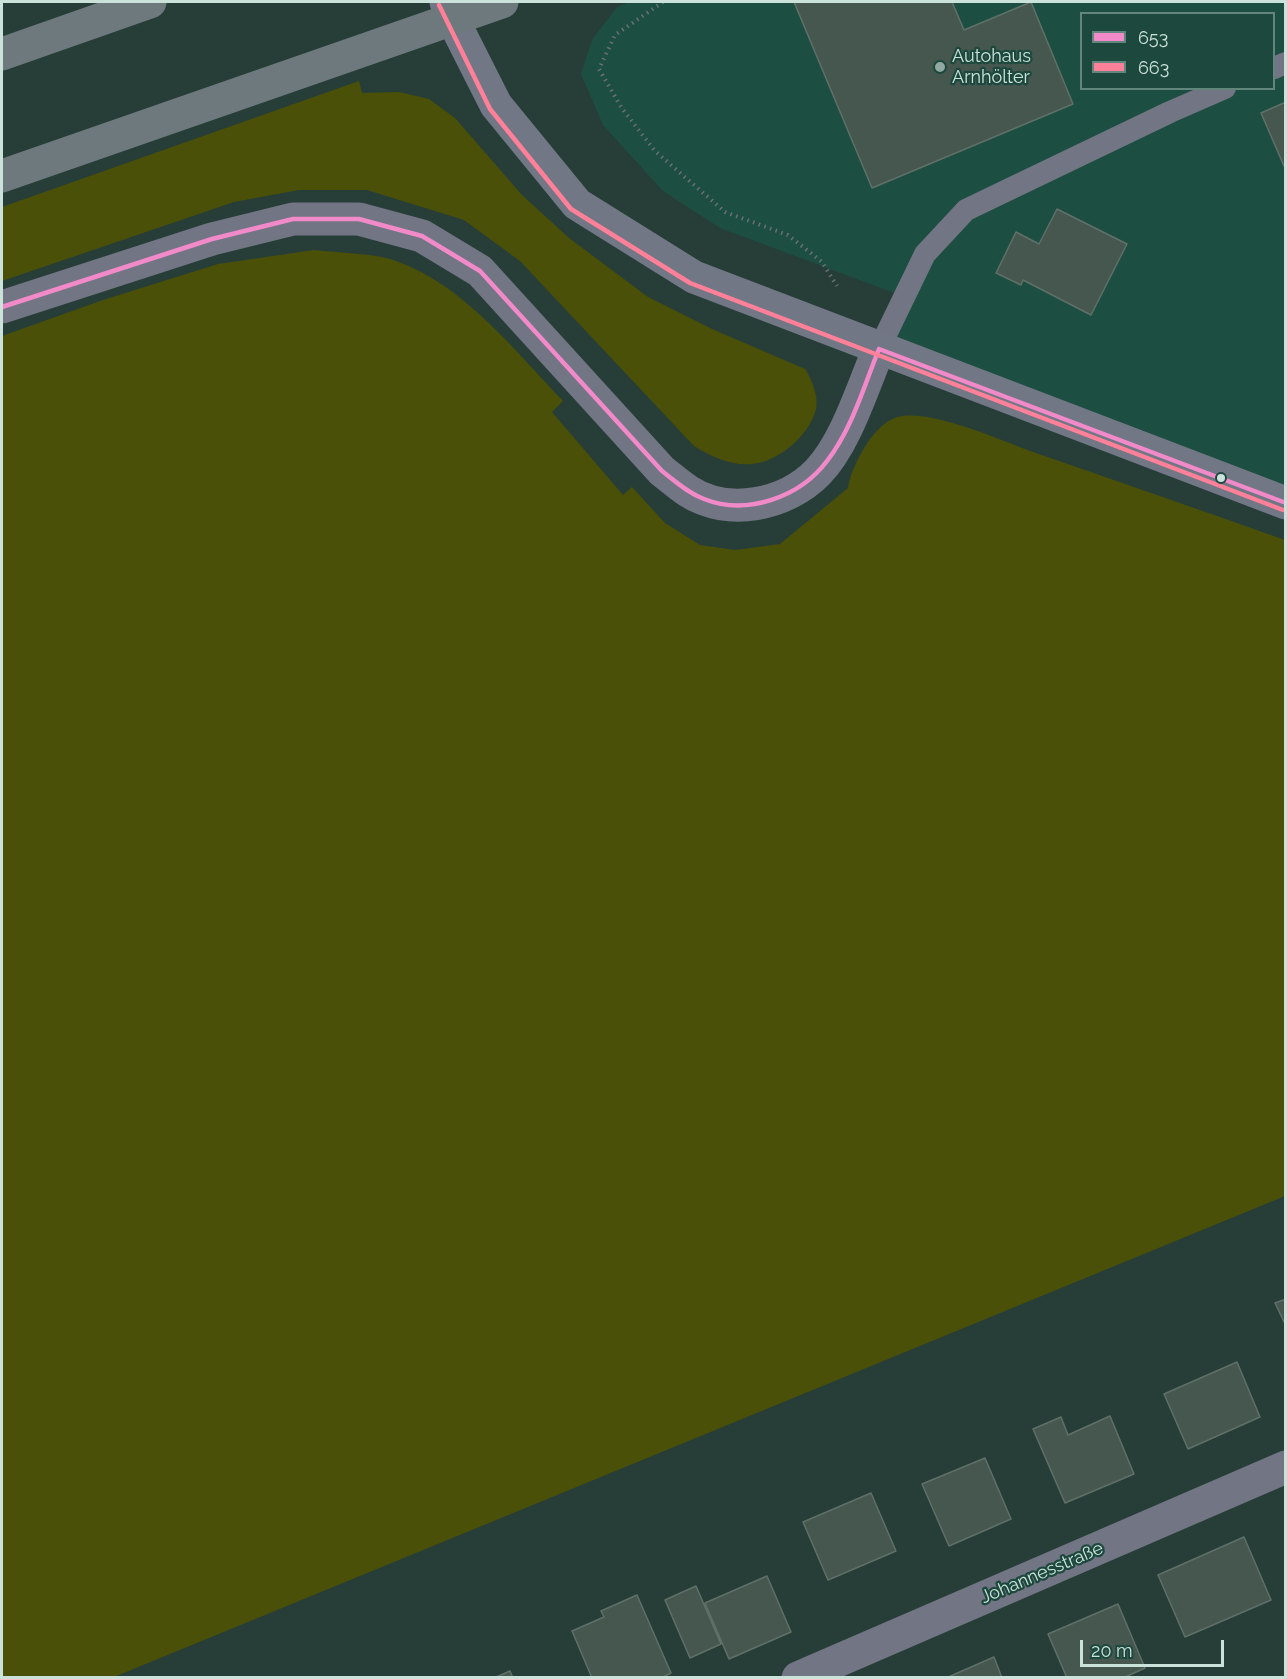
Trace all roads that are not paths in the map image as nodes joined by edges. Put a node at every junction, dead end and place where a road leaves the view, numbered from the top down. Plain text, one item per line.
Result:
1 (150, 2) edge
2 (502, 2) edge
3 (449, 11) edge
4 (2, 54) edge
5 (1220, 90) edge
6 (2, 176) edge
7 (2, 306) edge
8 (879, 349) junction
9 (1286, 503) edge
10 (1286, 1467) edge
11 (798, 1677) edge

1 - 4 highway
2 - 3 highway
3 - 6 highway
3 - 8 street
5 - 8 lane
7 - 8 street
8 - 9 street
10 - 11 street, Johannesstraße

